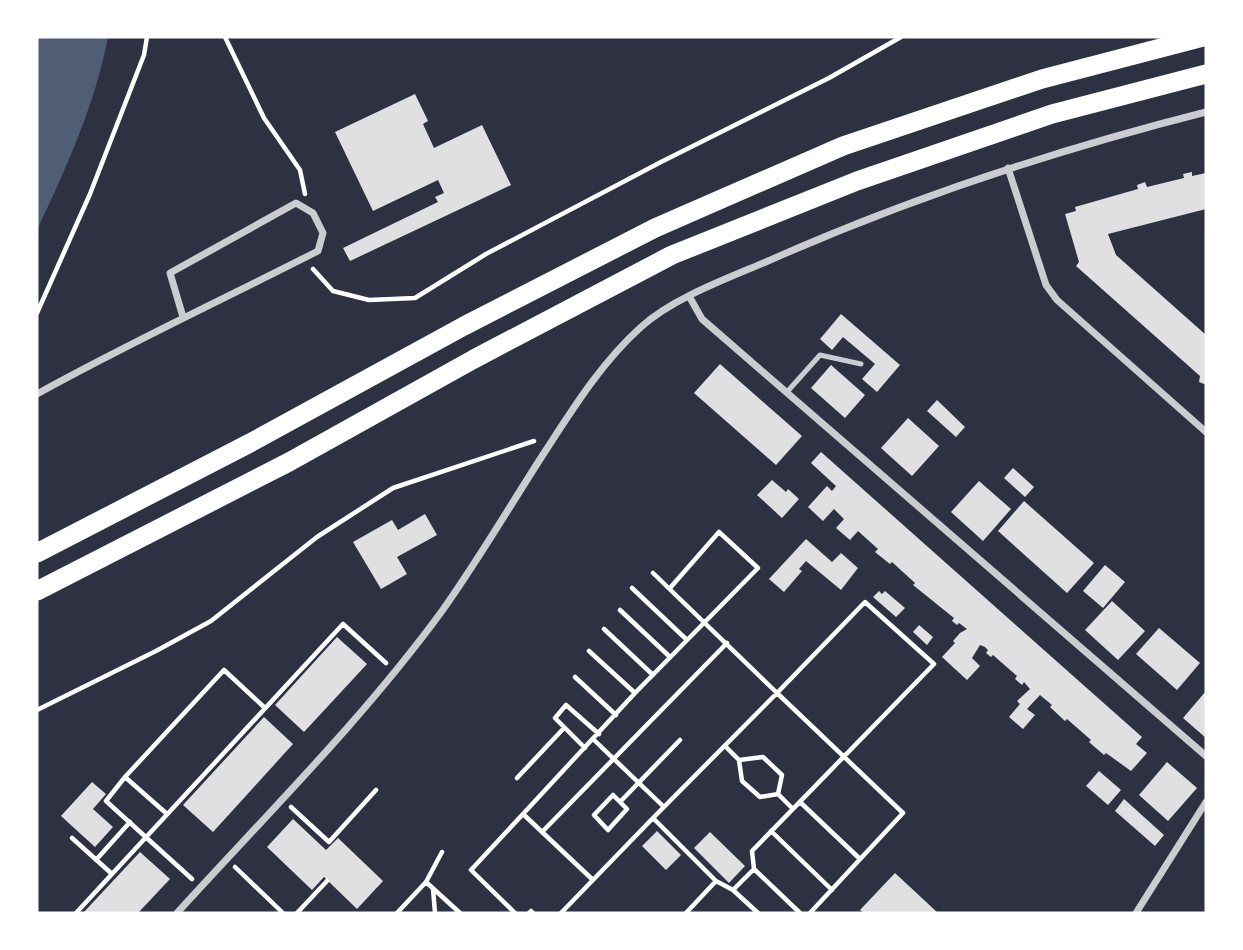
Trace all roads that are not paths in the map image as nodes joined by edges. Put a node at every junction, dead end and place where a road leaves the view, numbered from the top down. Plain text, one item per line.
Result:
1 (1203, 37) edge
2 (1206, 74) edge
3 (1206, 111) edge
4 (1008, 168) junction
5 (689, 296) junction
6 (183, 317) junction
7 (862, 364) dead end
8 (787, 392) junction
9 (37, 394) edge
10 (1206, 432) edge
11 (37, 553) edge
12 (37, 591) edge
13 (1206, 756) edge
14 (1206, 802) edge
15 (177, 913) edge
16 (1136, 913) edge

1 - 11 highway
2 - 12 highway
3 - 4 street
4 - 5 street
4 - 10 street
5 - 8 street
5 - 15 street
6 - 6 street
6 - 9 street
7 - 8 lane
8 - 13 street
14 - 16 street

